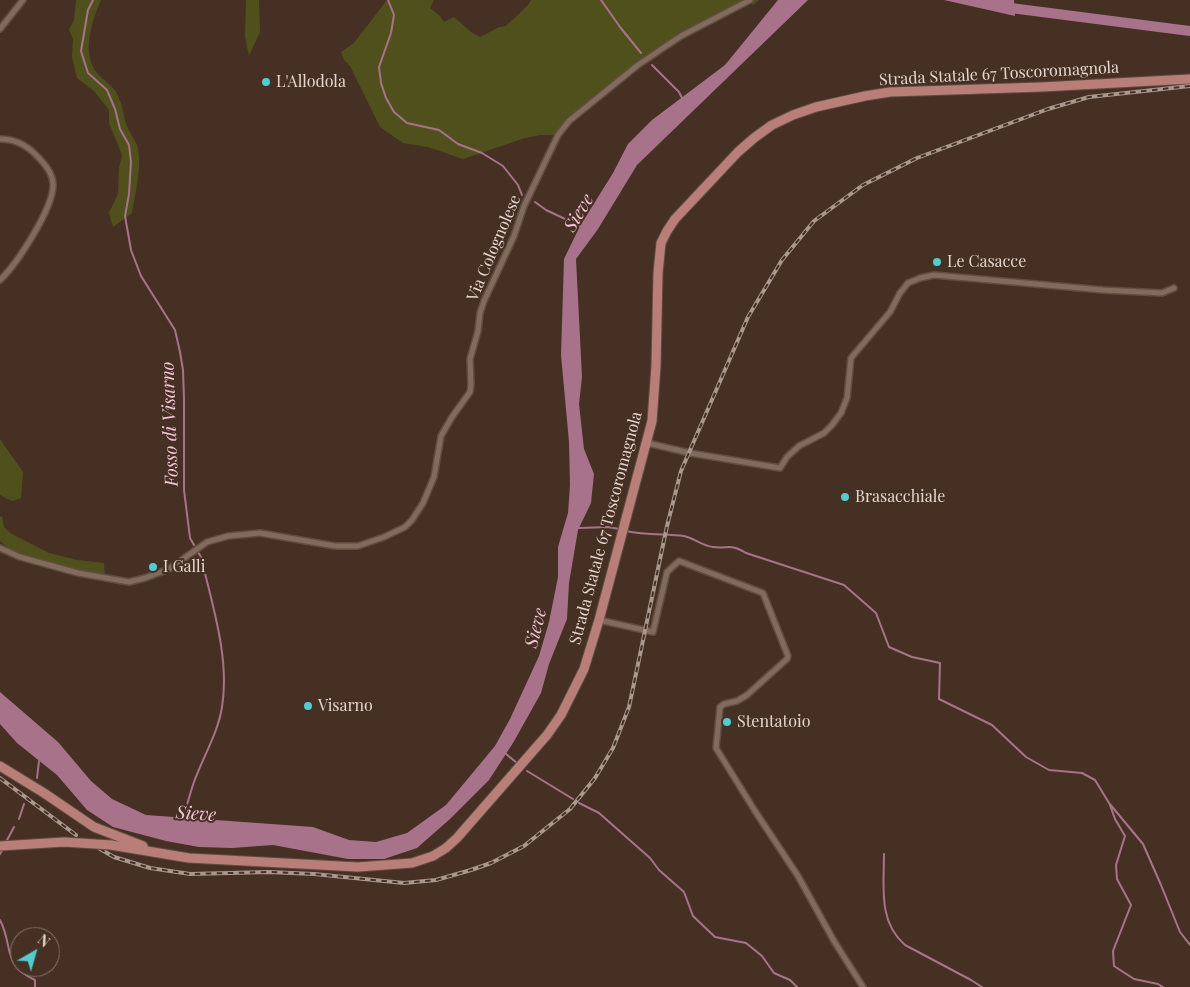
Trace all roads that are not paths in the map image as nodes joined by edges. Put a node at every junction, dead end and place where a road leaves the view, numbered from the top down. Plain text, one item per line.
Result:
1 (23, 0) edge
2 (750, 0) edge
3 (0, 29) edge
4 (1190, 79) edge
5 (0, 139) edge
6 (0, 280) edge
7 (1174, 288) dead end
8 (647, 444) junction
9 (0, 548) edge
10 (599, 620) junction
11 (0, 766) edge
12 (0, 846) edge
13 (189, 858) junction
14 (863, 987) edge

1 - 3 street
2 - 9 street, Via Colognolese
4 - 8 main road, Strada Statale 67 Toscoromagnola
5 - 6 street
7 - 8 street
8 - 10 main road, Strada Statale 67 Toscoromagnola
10 - 13 main road, Strada Statale 67 Toscoromagnola
10 - 14 street
11 - 13 main road
12 - 13 main road, Strada Statale 67 Toscoromagnola, bridge

